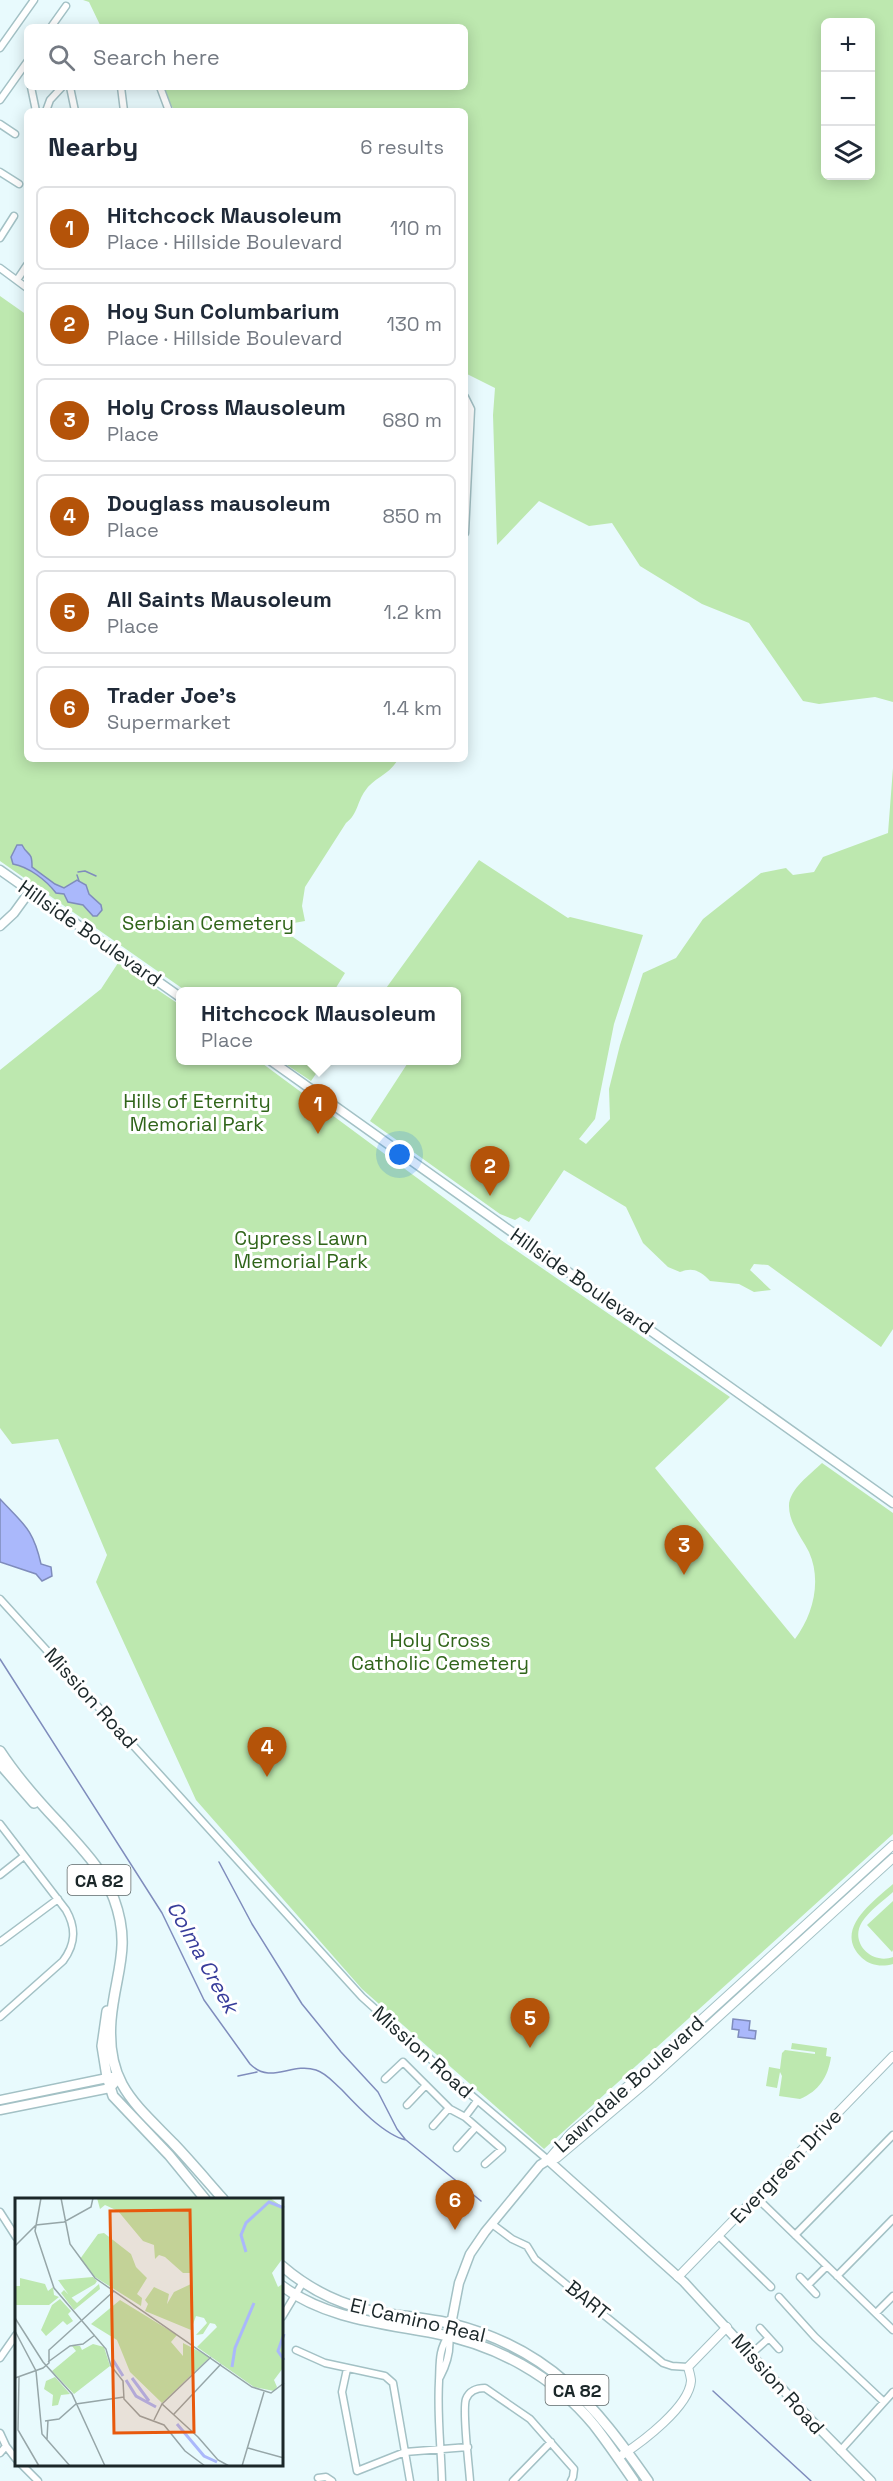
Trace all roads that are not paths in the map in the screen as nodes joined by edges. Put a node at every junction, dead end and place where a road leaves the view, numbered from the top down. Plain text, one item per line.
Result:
1 (34, 0) edge
2 (66, 6) dead end
3 (53, 24) edge
4 (0, 48) edge
5 (24, 73) edge
6 (32, 90) edge
7 (59, 90) edge
8 (70, 90) edge
9 (121, 90) edge
10 (161, 90) edge
11 (0, 100) edge
12 (35, 108) edge
13 (47, 108) edge
14 (74, 108) edge
15 (124, 108) edge
16 (168, 108) edge
17 (0, 124) edge
18 (15, 134) dead end
19 (0, 172) edge
20 (19, 184) dead end
21 (14, 216) dead end
22 (0, 238) edge
23 (0, 268) edge
24 (24, 270) edge
25 (17, 280) junction
26 (24, 286) edge
27 (468, 401) edge
28 (468, 455) edge
29 (0, 870) edge
30 (30, 891) junction
31 (0, 926) edge
32 (176, 994) edge
33 (277, 1065) edge
34 (893, 1503) edge
35 (0, 1599) edge
36 (0, 1750) edge
37 (0, 1764) edge
38 (0, 1824) edge
39 (893, 1845) edge
40 (24, 1856) junction
41 (893, 1858) edge
42 (0, 1875) edge
43 (58, 1899) junction
44 (0, 1942) edge
45 (0, 2017) edge
46 (893, 2056) edge
47 (107, 2077) junction
48 (119, 2078) junction
49 (386, 2079) dead end
50 (426, 2085) junction
51 (110, 2088) junction
52 (0, 2100) edge
53 (477, 2101) junction
54 (407, 2105) dead end
55 (449, 2108) junction
56 (0, 2110) edge
57 (465, 2117) junction
58 (433, 2126) dead end
59 (476, 2127) junction
60 (893, 2135) edge
61 (457, 2148) dead end
62 (548, 2160) junction
63 (485, 2164) dead end
64 (756, 2197) junction
65 (204, 2198) edge
66 (222, 2198) edge
67 (0, 2212) edge
68 (893, 2219) edge
69 (492, 2224) junction
70 (15, 2235) edge
71 (795, 2235) junction
72 (718, 2236) junction
73 (827, 2266) junction
74 (284, 2268) edge
75 (837, 2276) junction
76 (678, 2277) junction
77 (800, 2277) dead end
78 (303, 2282) junction
79 (808, 2285) junction
80 (284, 2287) edge
81 (771, 2287) dead end
82 (816, 2294) dead end
83 (295, 2295) junction
84 (893, 2296) edge
85 (779, 2297) dead end
86 (876, 2313) junction
87 (284, 2314) edge
88 (451, 2324) junction
89 (727, 2327) junction
90 (760, 2328) dead end
91 (893, 2330) edge
92 (449, 2335) junction
93 (15, 2337) edge
94 (769, 2338) junction
95 (779, 2349) dead end
96 (296, 2350) dead end
97 (751, 2354) junction
98 (0, 2358) edge
99 (688, 2367) junction
100 (347, 2369) junction
101 (893, 2392) edge
102 (884, 2402) junction
103 (0, 2433) edge
104 (551, 2442) junction
105 (6, 2446) junction
106 (468, 2447) junction
107 (440, 2450) junction
108 (627, 2451) junction
109 (840, 2451) junction
110 (405, 2452) junction
111 (0, 2453) edge
112 (15, 2458) edge
113 (617, 2458) junction
114 (23, 2466) edge
115 (318, 2478) dead end
116 (38, 2481) edge
117 (332, 2481) edge
118 (410, 2481) edge
119 (442, 2481) edge
120 (470, 2481) edge
121 (513, 2481) edge
122 (571, 2481) edge
123 (634, 2481) edge
124 (648, 2481) edge
125 (871, 2481) edge

1 - 4 street
2 - 3 street
5 - 11 street
6 - 12 street
7 - 13 street
8 - 14 street
9 - 15 street
10 - 16 street
17 - 18 street
19 - 20 street
21 - 22 street
23 - 25 street
24 - 25 street
25 - 26 street
27 - 28 street
29 - 30 main road, Hillside Boulevard
30 - 31 main road
30 - 32 main road, Hillside Boulevard
33 - 34 main road, Hillside Boulevard
35 - 53 street, Mission Road
36 - 48 main road, CA 82
37 - 47 main road, CA 82
38 - 40 street
39 - 62 street, Lawndale Boulevard
40 - 42 street
40 - 43 street
41 - 62 street, Lawndale Boulevard
43 - 44 street
43 - 45 street
46 - 64 street, Evergreen Drive
47 - 48 main road
47 - 51 main road, CA 82
47 - 52 main road
48 - 51 main road
48 - 66 main road, CA 82
49 - 50 street
50 - 54 street
50 - 55 street
51 - 56 main road
51 - 65 main road, CA 82
53 - 57 street
53 - 62 street, Mission Road
55 - 57 street
55 - 58 street
57 - 59 street
59 - 61 street
59 - 63 street
60 - 71 street
62 - 69 main road
62 - 76 main road, Mission Road
64 - 71 street
64 - 72 street, Evergreen Drive
67 - 70 street
68 - 75 street
69 - 88 main road
69 - 99 street, BART
71 - 73 street
72 - 76 street, Evergreen Drive
72 - 81 street
73 - 75 street
73 - 79 street
74 - 78 main road, El Camino Real / CA 82
75 - 86 street
76 - 89 main road, Mission Road
77 - 79 street
78 - 83 street
78 - 88 main road, El Camino Real / CA 82
79 - 82 street
80 - 83 main road, El Camino Real / CA 82
83 - 87 street
83 - 92 main road, El Camino Real / CA 82
84 - 86 street
85 - 102 street
86 - 91 street
88 - 92 main road
88 - 108 main road, El Camino Real / CA 82
89 - 97 main road, Mission Road
89 - 99 street
90 - 94 street
92 - 107 street
92 - 113 main road, El Camino Real / CA 82
93 - 98 street
94 - 95 street
94 - 97 street
96 - 100 street
97 - 109 main road, Mission Road
99 - 108 street
100 - 110 street
100 - 110 street
101 - 102 street
102 - 109 street
103 - 105 street
104 - 106 street
104 - 121 street
104 - 122 street
105 - 111 street
105 - 112 street
106 - 107 street
106 - 120 street
107 - 110 street
107 - 119 street
108 - 113 street
108 - 124 main road, El Camino Real / CA 82
109 - 125 main road, Mission Road
110 - 118 street
113 - 123 main road, El Camino Real / CA 82
114 - 116 street
115 - 117 street

